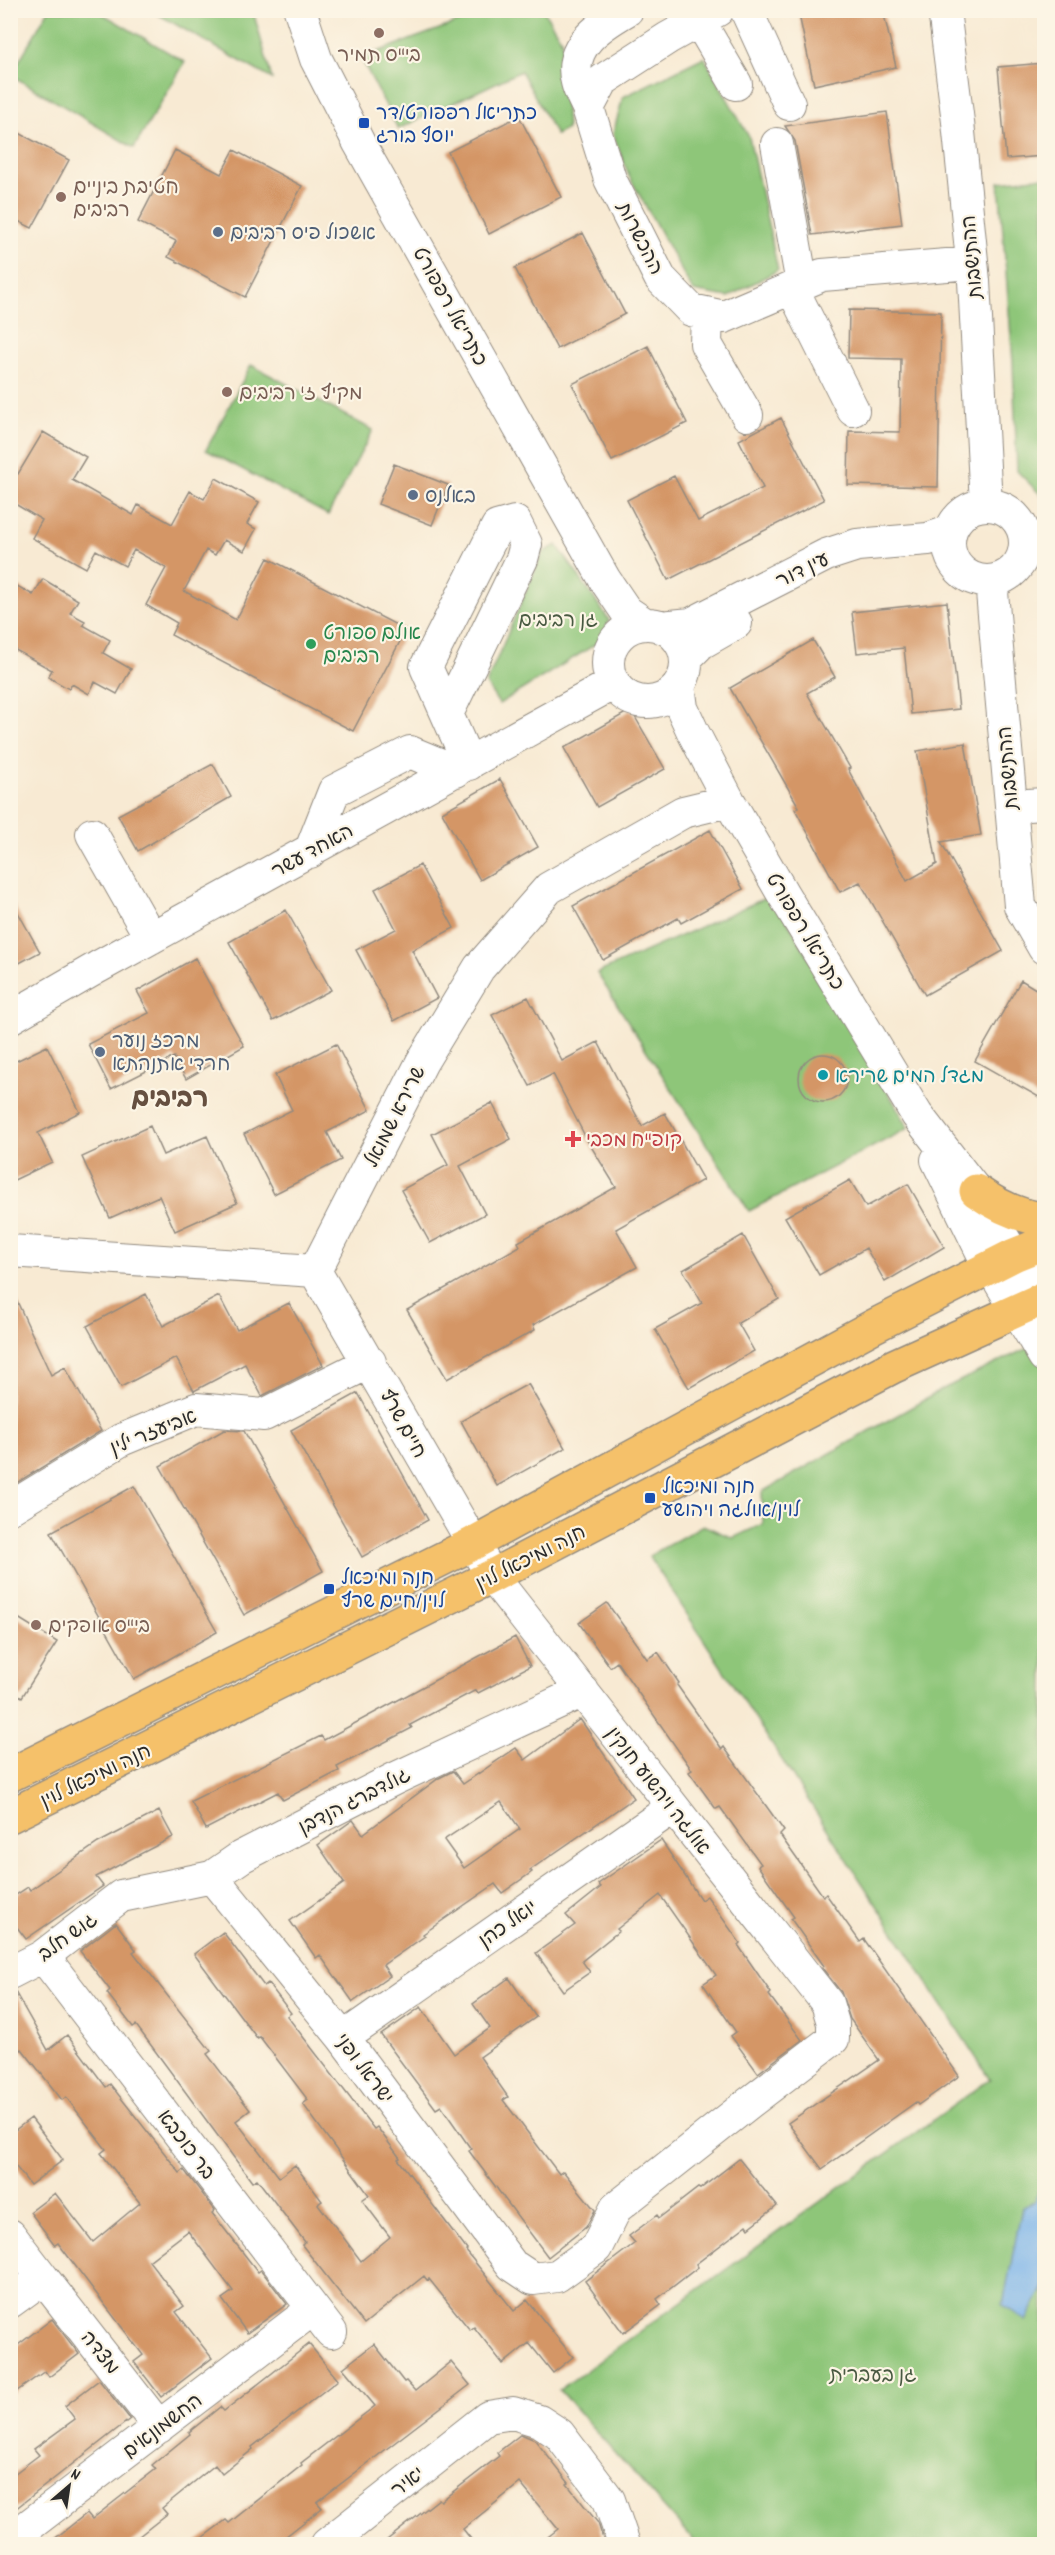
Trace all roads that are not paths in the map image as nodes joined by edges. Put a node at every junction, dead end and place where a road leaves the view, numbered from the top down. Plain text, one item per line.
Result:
1 (300, 10) edge
2 (627, 10) edge
3 (746, 10) edge
4 (944, 10) edge
5 (709, 16) edge
6 (736, 84) dead end
7 (789, 104) dead end
8 (588, 108) junction
9 (777, 144) dead end
10 (972, 263) junction
11 (797, 286) junction
12 (707, 314) junction
13 (853, 410) dead end
14 (747, 415) dead end
15 (986, 504) junction
16 (1035, 538) edge
17 (950, 544) junction
18 (991, 581) junction
19 (643, 628) junction
20 (674, 681) junction
21 (614, 683) junction
22 (447, 714) junction
23 (463, 768) junction
24 (729, 801) junction
25 (1044, 804) edge
26 (1011, 806) junction
27 (92, 834) dead end
28 (310, 852) junction
29 (151, 938) junction
30 (1044, 948) edge
31 (10, 1018) edge
32 (917, 1115) junction
33 (976, 1191) junction
34 (1044, 1219) edge
35 (1044, 1243) edge
36 (10, 1251) edge
37 (1002, 1260) junction
38 (315, 1271) junction
39 (1036, 1304) edge
40 (1044, 1356) edge
41 (370, 1362) junction
42 (10, 1508) edge
43 (472, 1544) junction
44 (492, 1576) junction
45 (583, 1691) junction
46 (10, 1775) edge
47 (672, 1808) junction
48 (10, 1816) edge
49 (212, 1877) junction
50 (122, 1896) joint
51 (43, 1956) junction
52 (10, 1973) edge
53 (343, 2038) junction
54 (10, 2235) edge
55 (512, 2265) joint
56 (43, 2278) junction
57 (10, 2302) edge
58 (322, 2321) joint
59 (159, 2427) junction
60 (10, 2540) edge
61 (327, 2544) edge
62 (624, 2544) edge

1 - 19 street, כתריאל רפפורט
2 - 8 street, ההכשרות
3 - 7 street
4 - 10 street, ההתישבות
5 - 6 street
5 - 8 street
8 - 12 street, ההכשרות
9 - 11 street
10 - 11 street
10 - 15 street, ההתישבות
11 - 12 street
11 - 13 street
12 - 14 street
15 - 16 street
15 - 17 street
16 - 18 street
17 - 18 street
17 - 19 street, עין דור
17 - 20 street, עין דור
18 - 26 street, ההתישבות
19 - 20 street
19 - 21 street
20 - 21 street
20 - 24 street, כתריאל רפפורט
21 - 23 street, האחד עשר
22 - 22 street
22 - 23 street
23 - 28 street, האחד עשר
23 - 28 street
24 - 32 street, כתריאל רפפורט
24 - 38 street, שרירא שמואל
25 - 26 street
26 - 30 street, ההתישבות
27 - 29 street
28 - 29 street, האחד עשר
29 - 31 street, האחד עשר
32 - 33 street, כתריאל רפפורט
32 - 37 street, כתריאל רפפורט
33 - 34 main road
33 - 37 street, כתריאל רפפורט
35 - 37 main road, חנה ומיכאל לוין
36 - 38 street
37 - 39 street, כתריאל רפפורט
37 - 43 main road, חנה ומיכאל לוין
38 - 41 street, חיים שרף
39 - 40 street, כתריאל רפפורט
39 - 44 main road, חנה ומיכאל לוין
41 - 42 street, אביעזר ילין
41 - 43 street, חיים שרף
43 - 44 street, חיים שרף
43 - 46 main road, חנה ומיכאל לוין
44 - 45 street, אולגה ויהשוע חנקין
44 - 48 main road, חנה ומיכאל לוין
45 - 47 street, אולגה ויהשוע חנקין
45 - 49 street, גולדברג הנדבן
47 - 53 street, יואל כהן
47 - 55 street, אולגה ויהשוע חנקין
49 - 50 street, גולדברג הנדבן
49 - 53 street, ישראל ופני
50 - 51 street, גוש חלב
51 - 52 street, גוש חלב
51 - 58 street, בר כוכבא
53 - 55 street, ישראל ופני
54 - 56 street, מצדה
56 - 57 street
56 - 59 street, מצדה
58 - 59 street, החשמונאים
59 - 60 street, החשמונאים
61 - 62 street, יאיר

